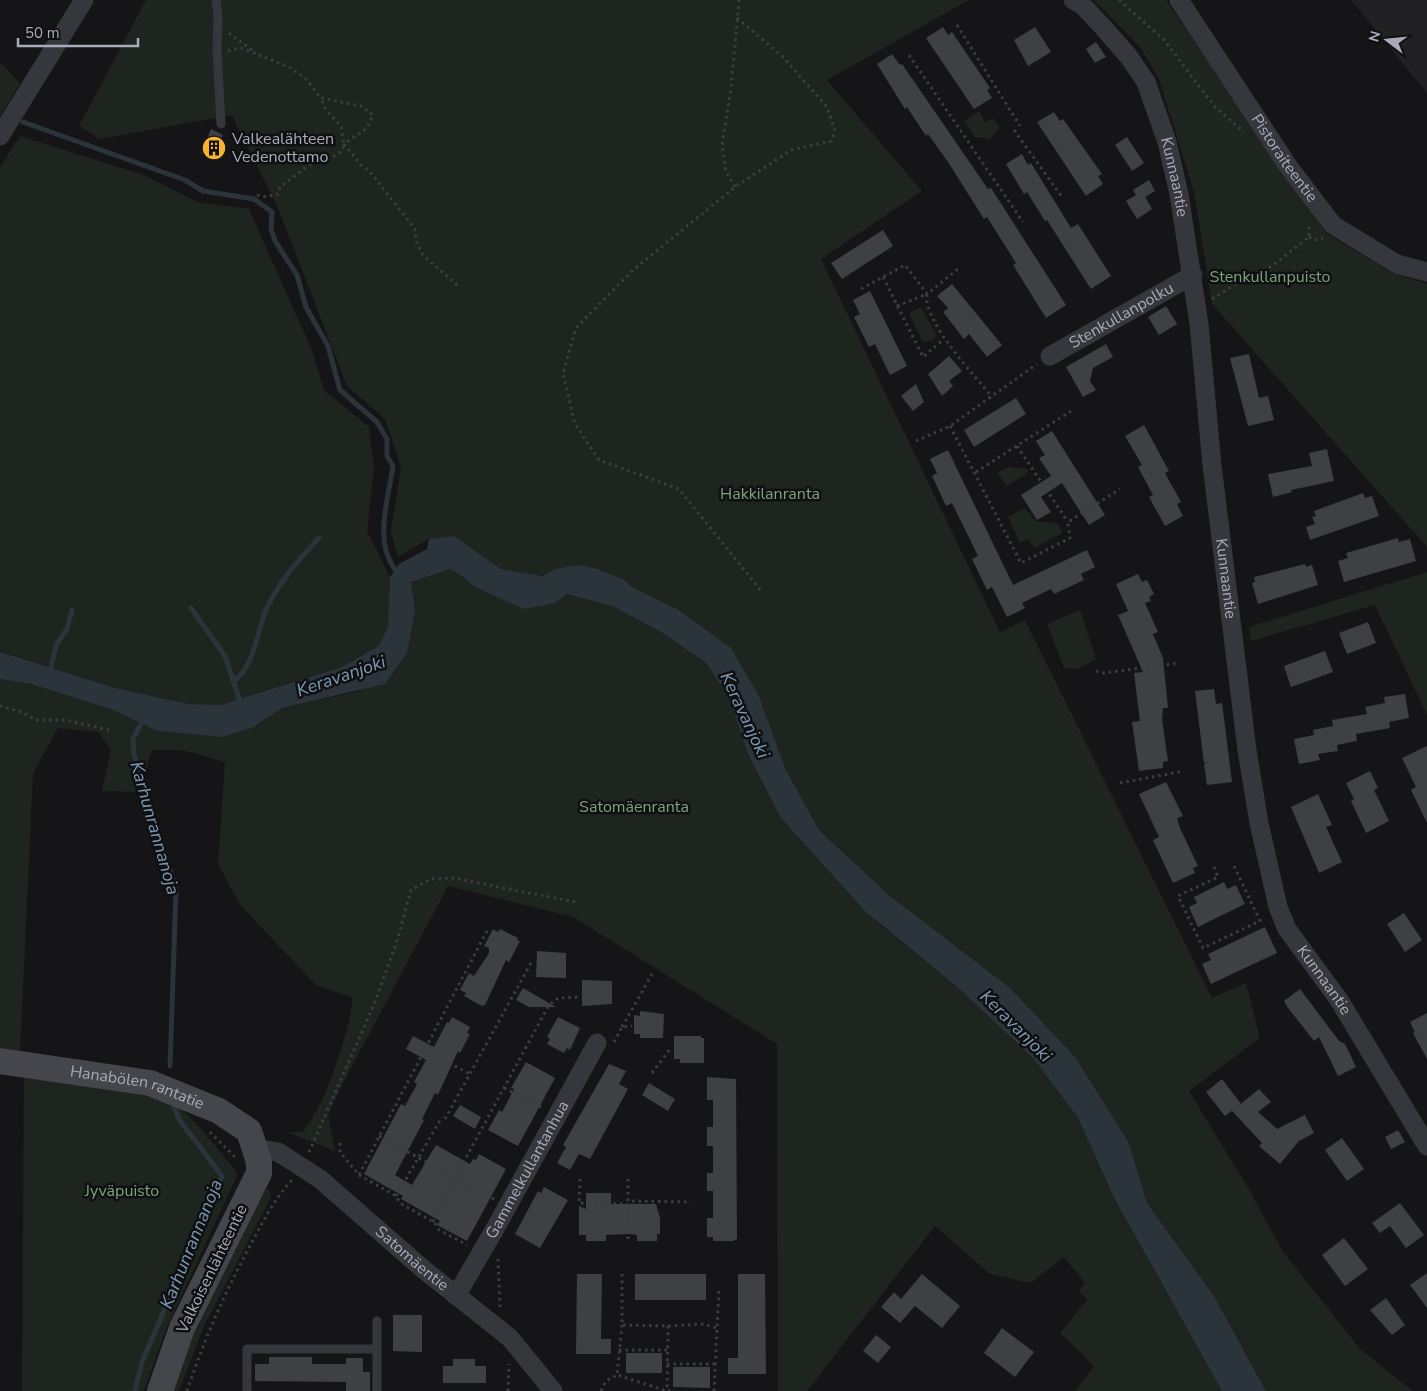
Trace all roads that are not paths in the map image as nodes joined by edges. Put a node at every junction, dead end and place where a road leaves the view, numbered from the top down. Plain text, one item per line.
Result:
1 (84, 0) edge
2 (216, 0) edge
3 (1073, 0) edge
4 (1179, 0) edge
5 (221, 124) dead end
6 (0, 136) edge
7 (1427, 272) edge
8 (1193, 275) junction
9 (1045, 359) road end
10 (603, 1047) road end
11 (0, 1061) edge
12 (1427, 1146) edge
13 (255, 1148) junction
14 (456, 1296) junction
15 (376, 1321) dead end
16 (376, 1349) junction
17 (160, 1391) edge
18 (247, 1391) edge
19 (377, 1391) edge
20 (553, 1391) edge

1 - 6 street
2 - 5 lane
3 - 8 street, Kunnaantie
4 - 7 street, Pistoraiteentie
8 - 9 street, Stenkullanpolku
8 - 12 street, Kunnaantie
10 - 14 street, Gammelkullantanhua
11 - 13 street, Hanabölen rantatie
13 - 14 street, Satomäentie
13 - 17 street, Valkoisenlähteentie
14 - 20 street, Satomäentie
15 - 16 lane
16 - 18 lane
16 - 19 lane

